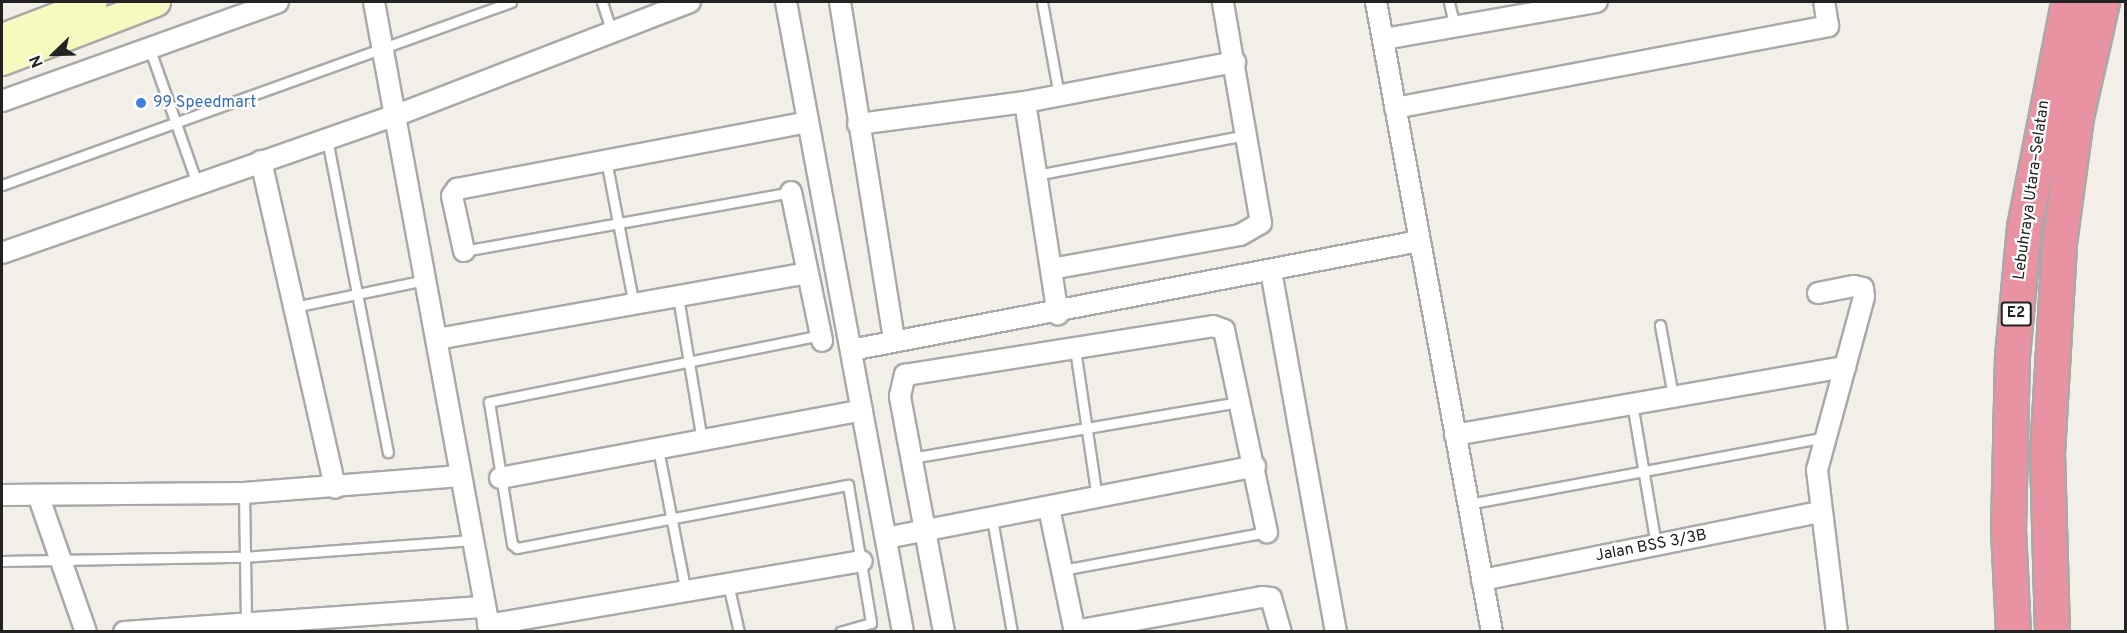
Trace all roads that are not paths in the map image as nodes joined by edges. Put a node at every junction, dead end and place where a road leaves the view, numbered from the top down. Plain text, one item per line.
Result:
1 (93, 2) edge
2 (156, 2) edge
3 (278, 2) edge
4 (374, 2) edge
5 (511, 2) edge
6 (602, 2) edge
7 (690, 2) edge
8 (786, 2) edge
9 (840, 2) edge
10 (1042, 2) edge
11 (1223, 2) edge
12 (1376, 2) edge
13 (1449, 2) edge
14 (1597, 2) edge
15 (1824, 2) edge
16 (2068, 2) edge
17 (2102, 2) edge
18 (1514, 9) edge
19 (1455, 27) junction
20 (611, 29) junction
21 (2, 37) edge
22 (1383, 39) junction
23 (149, 47) junction
24 (385, 49) junction
25 (2, 61) edge
26 (1235, 62) junction
27 (1059, 96) junction
28 (2, 101) edge
29 (1025, 102) junction
30 (1395, 108) junction
31 (397, 115) junction
32 (808, 122) junction
33 (178, 123) junction
34 (858, 124) junction
35 (1249, 135) junction
36 (327, 137) junction
37 (261, 160) junction
38 (606, 160) junction
39 (1036, 175) junction
40 (197, 183) junction
41 (2, 185) edge
42 (791, 192) joint
43 (618, 226) junction
44 (1419, 241) junction
45 (464, 251) joint
46 (2, 253) edge
47 (1051, 269) junction
48 (1272, 271) junction
49 (807, 273) junction
50 (425, 280) junction
51 (357, 293) junction
52 (1818, 293) dead end
53 (678, 297) junction
54 (634, 305) junction
55 (294, 307) junction
56 (1058, 314) junction
57 (1660, 325) dead end
58 (821, 338) joint
59 (437, 339) junction
60 (894, 340) junction
61 (1075, 349) junction
62 (851, 350) junction
63 (689, 359) junction
64 (1845, 367) junction
65 (1673, 396) junction
66 (1241, 402) junction
67 (1632, 404) junction
68 (862, 410) junction
69 (1087, 428) junction
70 (1455, 435) junction
71 (1827, 437) junction
72 (702, 441) junction
73 (658, 449) junction
74 (388, 452) dead end
75 (911, 458) junction
76 (1255, 466) junction
77 (1642, 472) junction
78 (460, 476) junction
79 (500, 478) junction
80 (335, 488) junction
81 (244, 493) junction
82 (2, 495) edge
83 (38, 495) junction
84 (1097, 498) junction
85 (1468, 504) junction
86 (1049, 508) junction
87 (1820, 512) junction
88 (992, 519) junction
89 (672, 521) junction
90 (1267, 532) joint
91 (925, 533) junction
92 (886, 538) junction
93 (473, 540) junction
94 (1656, 545) junction
95 (243, 557) junction
96 (2, 561) edge
97 (60, 561) junction
98 (862, 561) junction
99 (1062, 570) junction
100 (1482, 580) junction
101 (728, 584) junction
102 (686, 593) junction
103 (488, 621) edge
104 (258, 626) edge
105 (1075, 631) edge
106 (86, 632) edge
107 (124, 632) edge
108 (739, 632) edge
109 (840, 632) edge
110 (903, 632) edge
111 (944, 632) edge
112 (1012, 632) edge
113 (1281, 632) edge
114 (1336, 632) edge
115 (1492, 632) edge
116 (1837, 632) edge
117 (2013, 632) edge
118 (2052, 632) edge

1 - 21 street
2 - 25 street
3 - 23 street
4 - 24 street
5 - 24 lane
6 - 20 lane
7 - 20 street
8 - 32 street
9 - 34 street
10 - 27 lane
11 - 26 street
12 - 22 street
13 - 19 lane
14 - 18 street
15 - 30 street
16 - 117 highway, Lebuhraya Utara–Selatan / E2
17 - 118 highway, Lebuhraya Utara–Selatan / E2
18 - 19 street
19 - 22 street
20 - 31 street
22 - 30 street
23 - 28 street
23 - 33 lane
24 - 31 street
24 - 33 lane
26 - 27 street
26 - 35 street
27 - 29 street
29 - 34 street
29 - 39 street
30 - 44 street
31 - 36 street
31 - 50 street
32 - 38 street
32 - 62 street
33 - 40 lane
33 - 41 lane
34 - 60 street
35 - 39 lane
35 - 47 street
36 - 37 street
36 - 51 lane
37 - 40 street
37 - 55 street
38 - 43 lane
38 - 45 street
39 - 47 street
40 - 46 street
42 - 43 lane
42 - 49 street
43 - 45 lane
43 - 54 lane
44 - 48 street
44 - 70 street
47 - 56 street
48 - 56 street
48 - 114 street
49 - 53 street
49 - 58 street
50 - 51 lane
50 - 59 street
51 - 55 lane
51 - 74 lane
52 - 64 street
53 - 54 street
53 - 63 lane
54 - 59 street
55 - 80 street
56 - 60 street
57 - 65 lane
58 - 63 lane
59 - 78 street
60 - 62 street
61 - 66 street
61 - 69 lane
61 - 75 street
62 - 68 street
63 - 72 lane
63 - 79 lane
64 - 65 street
64 - 71 street
65 - 67 street
66 - 69 lane
66 - 76 street
67 - 70 street
67 - 77 lane
68 - 72 street
68 - 92 street
69 - 75 lane
69 - 84 lane
70 - 85 street
71 - 77 lane
71 - 87 street
72 - 73 street
73 - 79 street
73 - 89 lane
75 - 91 street
76 - 84 street
76 - 90 street
77 - 85 lane
77 - 94 lane
78 - 80 street
78 - 93 street
79 - 89 lane
80 - 81 street
81 - 83 street
81 - 95 lane
82 - 83 street
83 - 97 street
84 - 86 street
85 - 100 street
86 - 88 street
86 - 99 street
87 - 94 street, Jalan BSS 3/3B
87 - 116 street
88 - 91 street
88 - 112 lane
89 - 98 lane
89 - 102 lane
90 - 99 lane
91 - 92 street
91 - 111 street
92 - 110 street
93 - 95 lane
93 - 103 street
94 - 100 street, Jalan BSS 3/3B
95 - 97 lane
95 - 104 lane
96 - 97 lane
97 - 106 street
98 - 101 street
98 - 109 lane
99 - 105 street
100 - 115 street
101 - 102 street
101 - 108 lane
102 - 103 street
103 - 104 street
104 - 107 street
105 - 113 street

